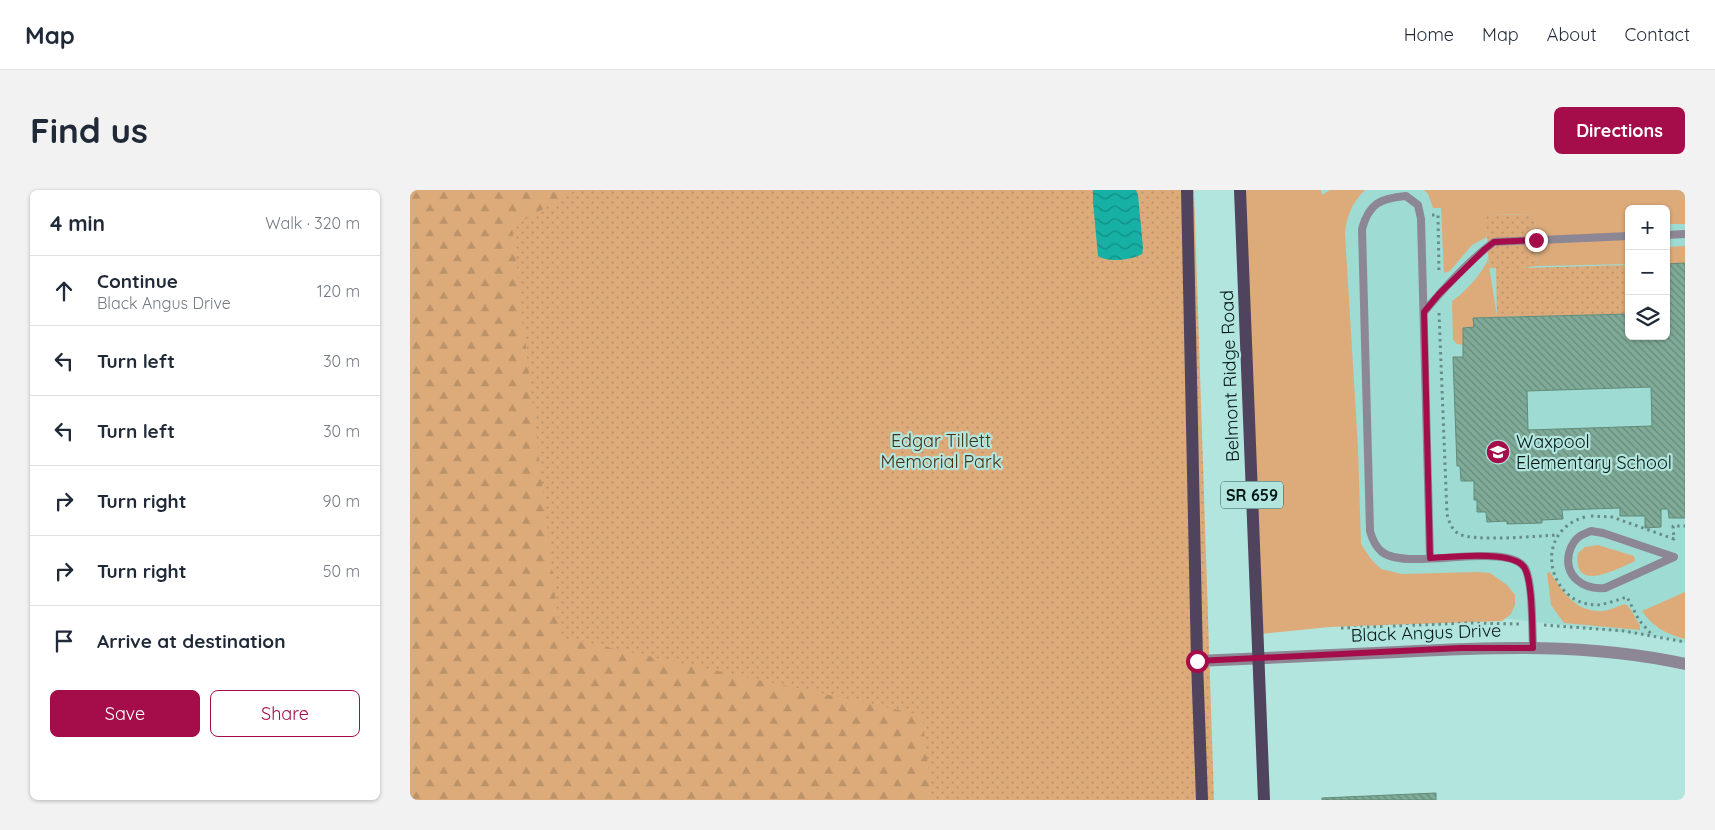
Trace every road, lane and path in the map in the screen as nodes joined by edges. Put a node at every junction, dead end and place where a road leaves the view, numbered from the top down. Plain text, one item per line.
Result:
1 (1187, 190) edge
2 (1240, 190) edge
3 (1420, 214) junction
4 (1685, 234) edge
5 (1670, 235) edge
6 (1625, 236) edge
7 (1439, 294) junction
8 (1424, 312) junction
9 (1685, 526) edge
10 (1603, 532) joint
11 (1558, 535) junction
12 (1430, 558) junction
13 (1532, 624) junction
14 (1340, 628) dead end
15 (1652, 635) junction
16 (1685, 642) edge
17 (1533, 648) junction
18 (1259, 658) junction
19 (1197, 661) junction
20 (1685, 664) edge
21 (1202, 800) edge
22 (1264, 800) edge

1 - 19 main road, Belmont Ridge Road
2 - 18 main road, Belmont Ridge Road / SR 659
3 - 7 path
3 - 8 lane
3 - 12 lane
4 - 5 lane
6 - 7 lane
7 - 8 lane
7 - 11 path
8 - 12 lane
9 - 11 path
10 - 10 lane
11 - 15 path
12 - 13 lane
13 - 14 path
13 - 15 path
13 - 17 lane
15 - 16 path
17 - 18 street, Black Angus Drive
17 - 20 street, Black Angus Drive
18 - 19 street, Black Angus Drive
18 - 22 main road, Belmont Ridge Road / SR 659
19 - 21 main road, Belmont Ridge Road

